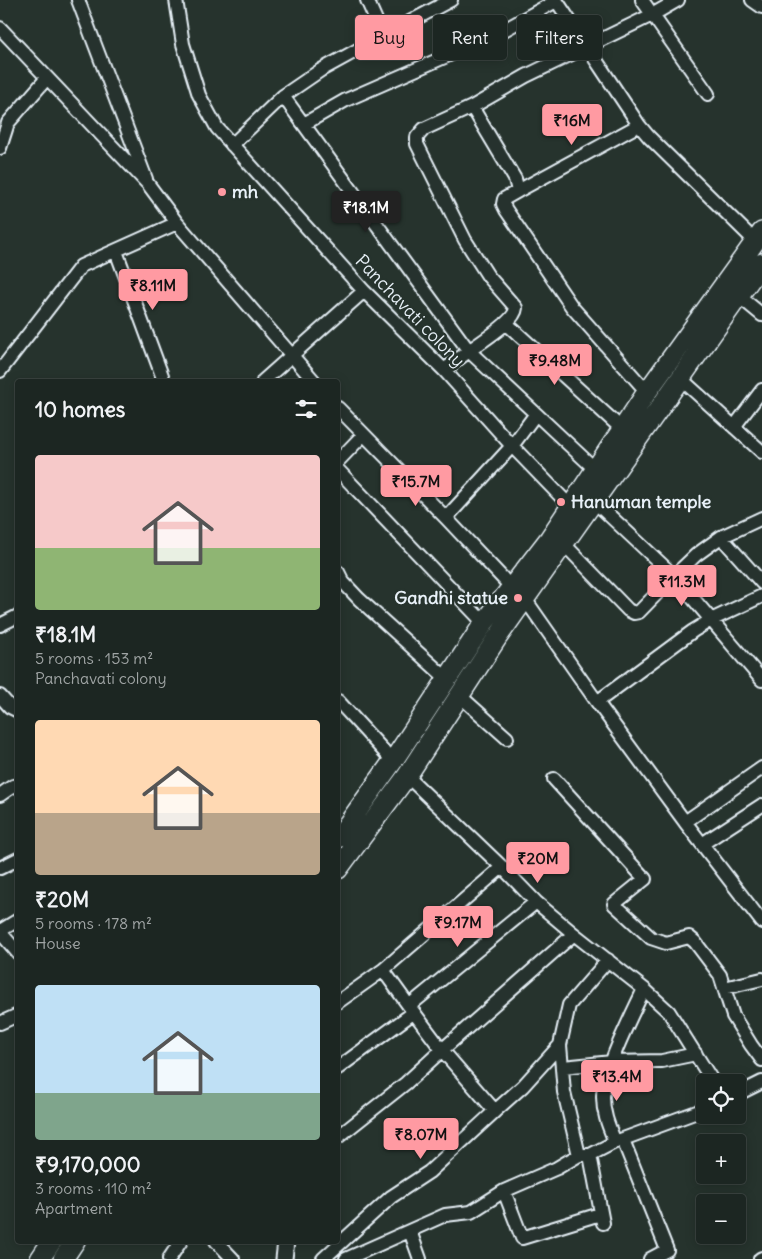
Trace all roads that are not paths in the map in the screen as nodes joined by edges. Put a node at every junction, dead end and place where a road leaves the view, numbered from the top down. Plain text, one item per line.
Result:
1 (78, 0) edge
2 (176, 0) edge
3 (367, 0) edge
4 (451, 0) edge
5 (556, 0) edge
6 (642, 0) edge
7 (678, 0) edge
8 (752, 0) edge
9 (762, 7) edge
10 (374, 15) edge
11 (423, 15) edge
12 (566, 15) edge
13 (652, 15) junction
14 (0, 28) edge
15 (602, 39) edge
16 (355, 51) edge
17 (559, 60) edge
18 (595, 60) edge
19 (46, 78) junction
20 (708, 94) dead end
21 (283, 96) junction
22 (472, 106) junction
23 (4, 120) edge
24 (304, 124) junction
25 (639, 125) junction
26 (232, 145) junction
27 (0, 148) edge
28 (148, 184) junction
29 (518, 191) junction
30 (177, 223) junction
31 (758, 237) edge
32 (116, 251) junction
33 (762, 264) edge
34 (364, 291) junction
35 (738, 296) junction
36 (762, 315) edge
37 (506, 323) junction
38 (469, 352) junction
39 (292, 354) junction
40 (444, 370) junction
41 (0, 371) edge
42 (680, 378) junction
43 (163, 379) edge
44 (265, 379) edge
45 (312, 379) edge
46 (762, 390) edge
47 (647, 392) junction
48 (340, 410) edge
49 (535, 415) junction
50 (734, 426) junction
51 (363, 435) junction
52 (624, 437) junction
53 (512, 446) junction
54 (762, 452) edge
55 (340, 459) edge
56 (596, 470) junction
57 (340, 472) edge
58 (594, 501) junction
59 (570, 506) junction
60 (446, 518) junction
61 (762, 518) edge
62 (721, 537) junction
63 (563, 543) junction
64 (340, 576) edge
65 (674, 576) junction
66 (762, 584) edge
67 (518, 593) junction
68 (762, 596) edge
69 (15, 618) edge
70 (711, 620) junction
71 (484, 623) junction
72 (0, 625) edge
73 (446, 678) junction
74 (762, 680) edge
75 (459, 695) junction
76 (0, 696) edge
77 (597, 702) junction
78 (340, 704) edge
79 (15, 707) edge
80 (507, 738) dead end
81 (393, 761) junction
82 (762, 768) edge
83 (406, 776) junction
84 (554, 779) dead end
85 (15, 786) edge
86 (0, 795) edge
87 (762, 805) edge
88 (685, 822) junction
89 (340, 835) edge
90 (702, 844) junction
91 (15, 860) edge
92 (340, 866) edge
93 (502, 867) junction
94 (0, 868) edge
95 (536, 902) junction
96 (15, 922) edge
97 (762, 922) edge
98 (0, 932) edge
99 (574, 934) junction
100 (15, 950) edge
101 (608, 960) junction
102 (383, 970) junction
103 (762, 979) edge
104 (724, 988) junction
105 (644, 989) junction
106 (340, 1001) edge
107 (411, 1010) junction
108 (15, 1016) edge
109 (0, 1023) edge
110 (560, 1046) junction
111 (442, 1050) junction
112 (696, 1054) junction
113 (762, 1060) edge
114 (612, 1062) junction
115 (340, 1066) edge
116 (563, 1067) junction
117 (708, 1074) edge
118 (762, 1082) edge
119 (746, 1090) edge
120 (495, 1111) junction
121 (696, 1112) edge
122 (340, 1135) edge
123 (619, 1141) junction
124 (584, 1155) junction
125 (504, 1191) junction
126 (410, 1231) junction
127 (50, 1244) edge
128 (73, 1244) edge
129 (179, 1244) edge
130 (219, 1244) edge
131 (286, 1244) edge
132 (339, 1244) edge
133 (340, 1244) edge
134 (671, 1255) edge
135 (40, 1259) edge
136 (62, 1259) edge
137 (169, 1259) edge
138 (233, 1259) edge
139 (284, 1259) edge
140 (323, 1259) edge
141 (346, 1259) edge
142 (420, 1259) edge
143 (650, 1259) edge

1 - 28 street
2 - 26 street, Panchavati colony
3 - 10 street
4 - 11 street
5 - 12 street
5 - 24 street
6 - 13 street
7 - 13 street
8 - 9 street
13 - 15 street
13 - 20 street
14 - 19 street
16 - 21 street
17 - 22 street
18 - 25 street
19 - 23 street
19 - 28 street
21 - 24 street
21 - 26 street
22 - 29 street
22 - 37 street
23 - 27 street
24 - 38 street
25 - 29 street
25 - 31 street
26 - 34 street, Panchavati colony
28 - 30 street
29 - 47 street
30 - 32 street
30 - 39 street
31 - 47 main road
32 - 41 street
32 - 43 street
33 - 35 main road
34 - 39 street
34 - 40 street, Panchavati colony
35 - 36 street
35 - 42 main road
37 - 38 street
37 - 52 street
38 - 40 street
38 - 49 street
39 - 44 street
39 - 45 street
40 - 53 street, Panchavati colony
42 - 50 street
42 - 52 main road
46 - 50 street
47 - 52 main road
48 - 51 street
49 - 53 street
49 - 56 street
50 - 54 street
51 - 55 street
51 - 60 street
52 - 56 main road
52 - 58 main road
53 - 59 street, Panchavati colony
53 - 60 street
56 - 59 main road
57 - 71 street
58 - 63 main road
58 - 65 street
59 - 67 main road
60 - 67 street
61 - 62 street
62 - 65 street
62 - 66 street
63 - 65 street
63 - 67 main road
64 - 73 street
65 - 70 street
67 - 71 main road
67 - 75 main road
67 - 77 street
68 - 70 street
69 - 72 street
70 - 74 street
70 - 77 street
71 - 73 main road
73 - 81 main road
75 - 80 street
75 - 83 main road
76 - 79 street
77 - 88 street
78 - 81 street
81 - 89 main road
82 - 88 street
83 - 92 main road
83 - 93 street
84 - 104 street
85 - 86 street
87 - 90 street
88 - 90 street
90 - 97 street
91 - 94 street
93 - 95 street
93 - 102 street
95 - 99 street
95 - 107 street
96 - 98 street
98 - 100 street
99 - 101 street
99 - 111 street
101 - 105 street
101 - 110 street
102 - 106 street
102 - 107 street
103 - 104 street
104 - 113 street
105 - 112 street
105 - 114 street
107 - 111 street
107 - 115 street
108 - 109 street
110 - 116 street
110 - 120 street
111 - 120 street
111 - 122 street
112 - 114 street
112 - 117 street
114 - 116 street
114 - 123 street
116 - 124 street
118 - 119 street
120 - 133 street
121 - 123 street
123 - 124 street
123 - 134 street
124 - 125 street
124 - 125 street
125 - 126 street
126 - 141 street
126 - 142 street
127 - 135 main road
128 - 136 main road
129 - 137 street
130 - 138 street
131 - 139 street
132 - 140 street
134 - 143 street

